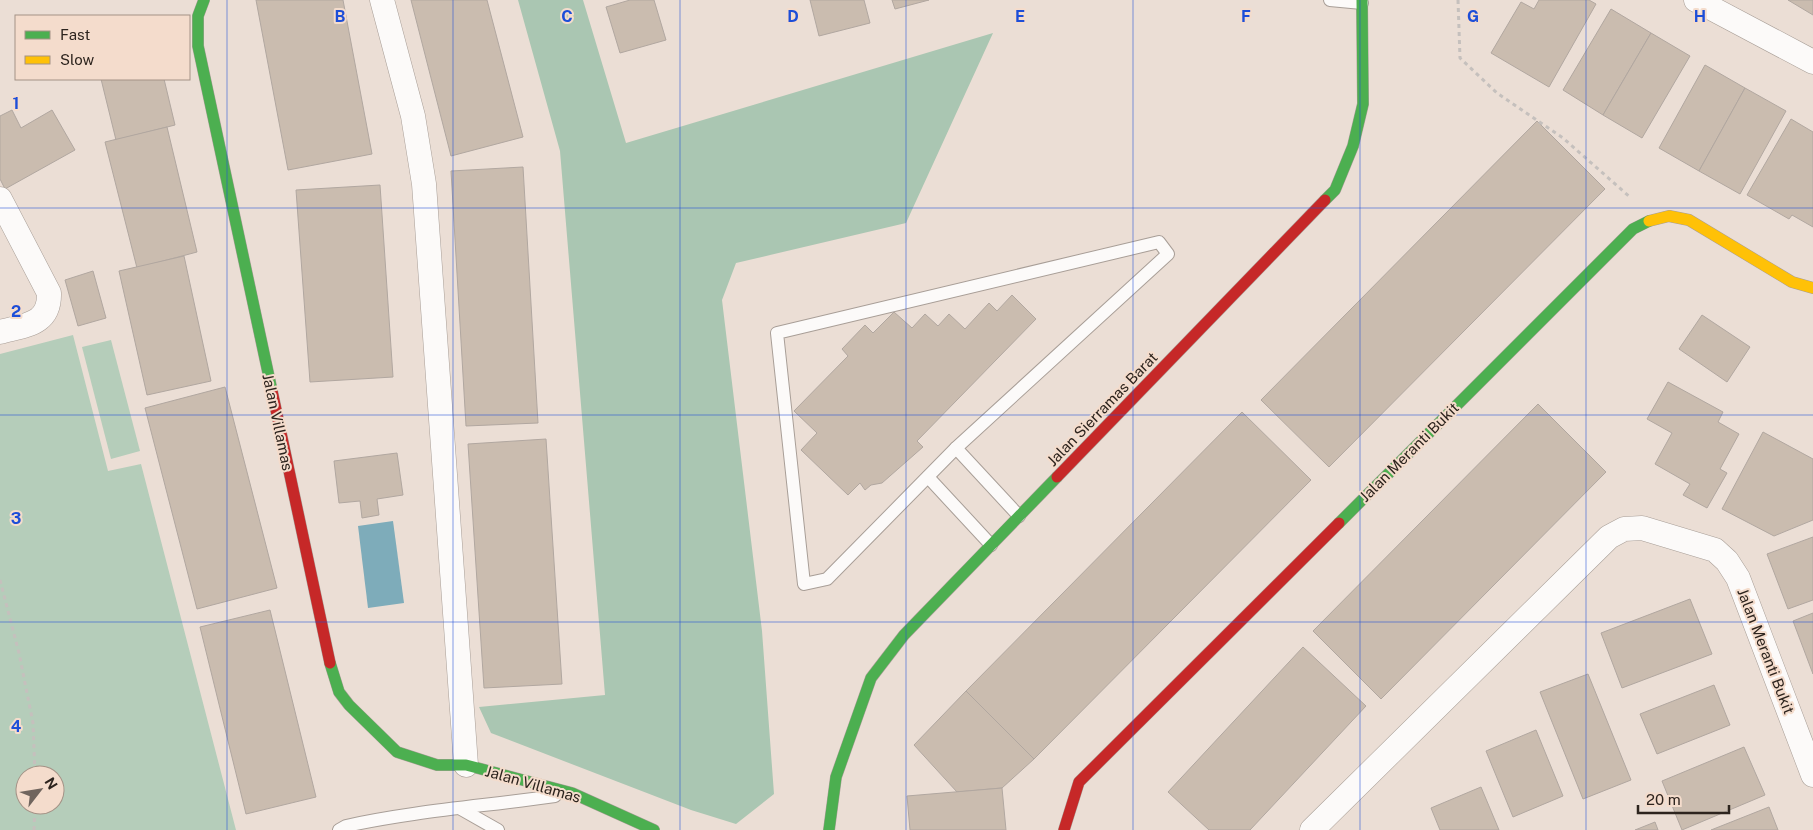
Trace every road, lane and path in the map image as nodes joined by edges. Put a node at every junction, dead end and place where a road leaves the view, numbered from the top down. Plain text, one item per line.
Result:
1 (204, 0) edge
2 (382, 0) edge
3 (1330, 0) edge
4 (1458, 0) edge
5 (1696, 0) edge
6 (1362, 2) edge
7 (1813, 62) edge
8 (0, 199) edge
9 (1652, 219) junction
10 (1813, 288) edge
11 (0, 332) edge
12 (956, 448) junction
13 (928, 477) junction
14 (1019, 516) junction
15 (991, 544) junction
16 (0, 580) edge
17 (35, 765) edge
18 (466, 765) junction
19 (1813, 775) edge
20 (572, 793) junction
21 (461, 809) junction
22 (35, 815) edge
23 (34, 830) edge
24 (339, 830) edge
25 (498, 830) edge
26 (654, 830) edge
27 (829, 830) edge
28 (1064, 830) edge
29 (1312, 830) edge

1 - 18 street, Jalan Villamas
2 - 18 street, Jalan Villamas
3 - 6 lane
4 - 9 path
5 - 7 street
6 - 14 street, Jalan Sierramas Barat
8 - 11 street
9 - 10 street, Jalan Meranti Bukit
9 - 28 street, Jalan Meranti Bukit
12 - 13 lane
12 - 13 lane
12 - 14 lane
13 - 15 lane
14 - 15 street, Jalan Sierramas Barat
15 - 27 street, Jalan Sierramas Barat
16 - 17 path
18 - 20 street, Jalan Villamas
19 - 29 street, Jalan Meranti Bukit
20 - 21 lane
20 - 26 street, Jalan Villamas
21 - 24 lane
21 - 25 lane
22 - 23 path

